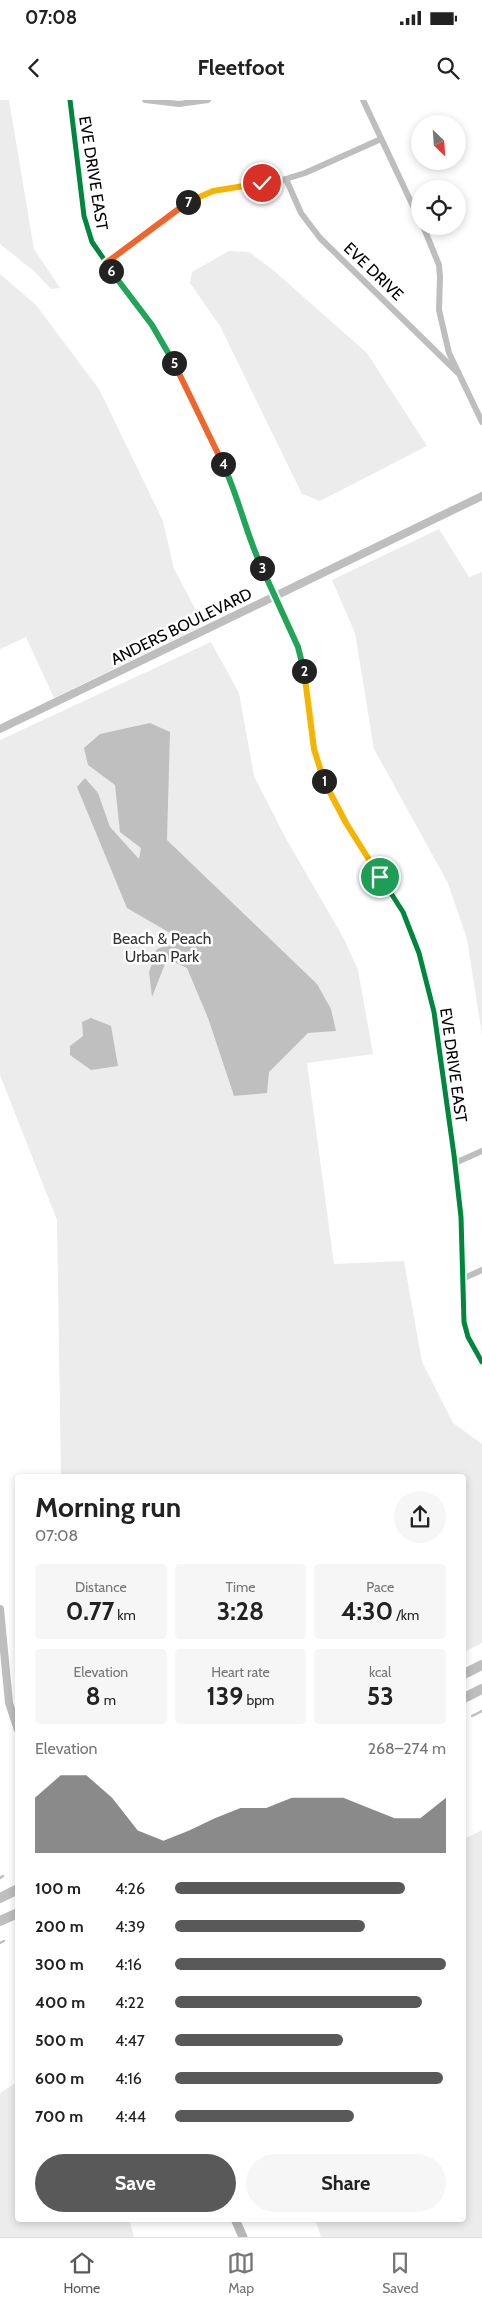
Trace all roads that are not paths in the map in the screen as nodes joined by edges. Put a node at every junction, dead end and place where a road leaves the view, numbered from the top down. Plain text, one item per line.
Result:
1 (70, 100) edge
2 (145, 100) edge
3 (208, 100) edge
4 (363, 100) edge
5 (381, 138) junction
6 (286, 179) junction
7 (411, 202) edge
8 (426, 235) edge
9 (106, 263) junction
10 (457, 372) junction
11 (482, 422) edge
12 (482, 496) edge
13 (275, 596) junction
14 (0, 729) edge
15 (482, 1151) edge
16 (455, 1163) junction
17 (482, 1270) edge
18 (462, 1279) junction
19 (482, 1362) edge
20 (0, 1609) edge
21 (482, 1665) edge
22 (466, 1673) edge
23 (482, 1689) edge
24 (466, 1697) edge
25 (15, 1721) edge
26 (15, 1891) edge
27 (0, 1898) edge
28 (15, 1914) edge
29 (0, 1921) edge
30 (236, 2222) edge
31 (243, 2237) edge

1 - 9 street, EVE DRIVE EAST
2 - 3 street
4 - 5 street
5 - 6 street
5 - 7 street
6 - 9 street
6 - 10 street, EVE DRIVE
8 - 10 street
9 - 13 street, EVE DRIVE EAST
10 - 11 street
12 - 13 street, ANDERS BOULEVARD
13 - 14 street, ANDERS BOULEVARD
13 - 16 street, EVE DRIVE EAST
15 - 16 street
16 - 18 street, EVE DRIVE EAST
17 - 18 street
18 - 19 street, EVE DRIVE EAST
20 - 25 street
21 - 22 highway
23 - 24 highway
26 - 27 highway
28 - 29 highway
30 - 31 main road

